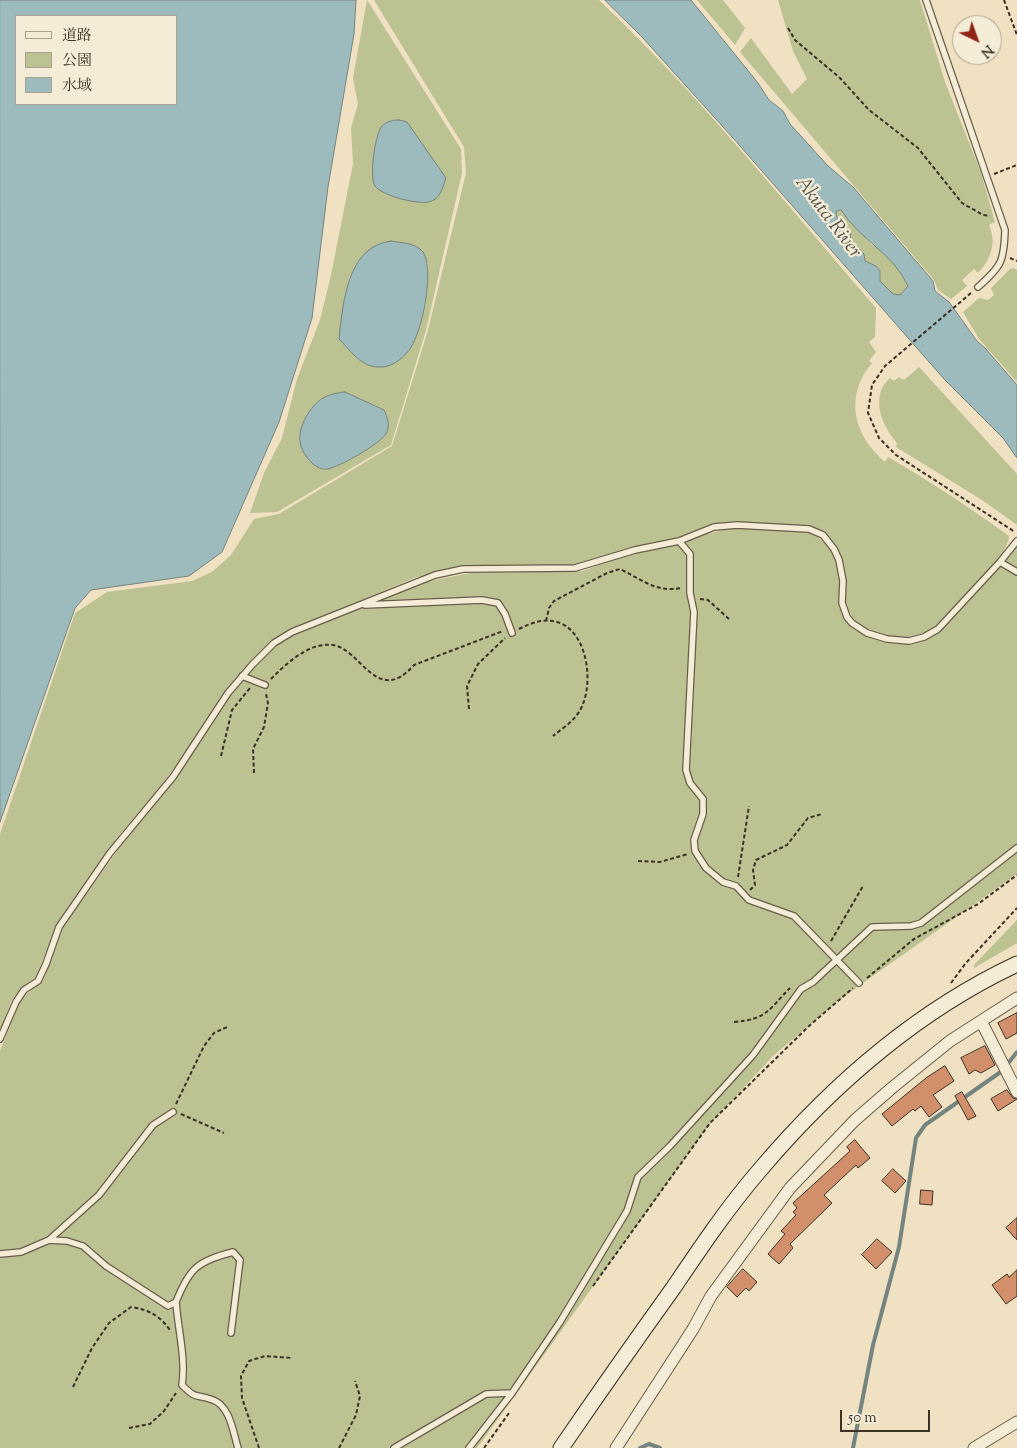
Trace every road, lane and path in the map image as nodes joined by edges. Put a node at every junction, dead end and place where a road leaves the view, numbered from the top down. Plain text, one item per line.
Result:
1 (926, 0) edge
2 (1004, 0) edge
3 (788, 28) dead end
4 (1017, 35) edge
5 (1017, 165) edge
6 (987, 177) junction
7 (1000, 216) junction
8 (978, 287) joint
9 (1017, 534) edge
10 (679, 541) junction
11 (1017, 541) edge
12 (1000, 562) junction
13 (1017, 572) edge
14 (690, 590) junction
15 (361, 605) junction
16 (729, 619) dead end
17 (546, 621) junction
18 (511, 631) junction
19 (242, 676) junction
20 (258, 682) junction
21 (265, 685) junction
22 (470, 709) dead end
23 (552, 736) dead end
24 (221, 756) dead end
25 (254, 773) dead end
26 (749, 806) dead end
27 (822, 814) dead end
28 (1017, 848) edge
29 (695, 851) junction
30 (638, 861) dead end
31 (1017, 875) edge
32 (736, 886) junction
33 (863, 886) dead end
34 (744, 895) junction
35 (1017, 908) edge
36 (822, 944) junction
37 (838, 959) junction
38 (1017, 964) edge
39 (859, 983) junction
40 (806, 986) junction
41 (948, 988) dead end
42 (1017, 998) edge
43 (734, 1022) dead end
44 (980, 1022) junction
45 (227, 1028) dead end
46 (0, 1039) edge
47 (1017, 1092) edge
48 (173, 1112) junction
49 (224, 1133) dead end
50 (49, 1240) junction
51 (0, 1254) edge
52 (593, 1286) dead end
53 (176, 1302) junction
54 (231, 1333) dead end
55 (179, 1342) junction
56 (292, 1358) dead end
57 (355, 1381) dead end
58 (182, 1385) junction
59 (73, 1387) dead end
60 (512, 1392) junction
61 (512, 1408) dead end
62 (1017, 1422) edge
63 (129, 1428) dead end
64 (620, 1446) edge
65 (238, 1448) edge
66 (259, 1448) edge
67 (338, 1448) edge
68 (394, 1448) edge
69 (469, 1448) edge
70 (484, 1448) edge
71 (561, 1448) edge
72 (974, 1448) edge

1 - 6 lane
2 - 4 path
3 - 7 path
5 - 6 path
6 - 7 lane
7 - 8 lane
8 - 9 path
10 - 12 lane
10 - 14 lane
10 - 15 lane
11 - 12 lane
12 - 13 lane
14 - 16 path
14 - 17 path
14 - 29 lane
15 - 18 lane
15 - 19 lane
17 - 18 path
17 - 23 path
18 - 21 path
18 - 22 path
19 - 20 lane
19 - 46 lane
20 - 21 lane
20 - 24 path
21 - 25 path
26 - 32 path
27 - 34 path
28 - 37 lane
29 - 30 path
29 - 32 lane
31 - 39 path
32 - 34 lane
33 - 36 path
34 - 36 lane
35 - 41 path
36 - 37 lane
37 - 39 lane
37 - 40 lane
38 - 71 street
39 - 52 path
40 - 43 path
40 - 60 lane
42 - 44 street
44 - 47 street
44 - 64 street
45 - 48 path
48 - 49 path
48 - 50 lane
50 - 51 lane
50 - 53 lane
53 - 54 lane
53 - 55 lane
55 - 58 lane
55 - 59 path
56 - 66 path
57 - 67 path
58 - 63 path
58 - 65 lane
60 - 68 lane
60 - 69 lane
61 - 70 path
62 - 72 street

